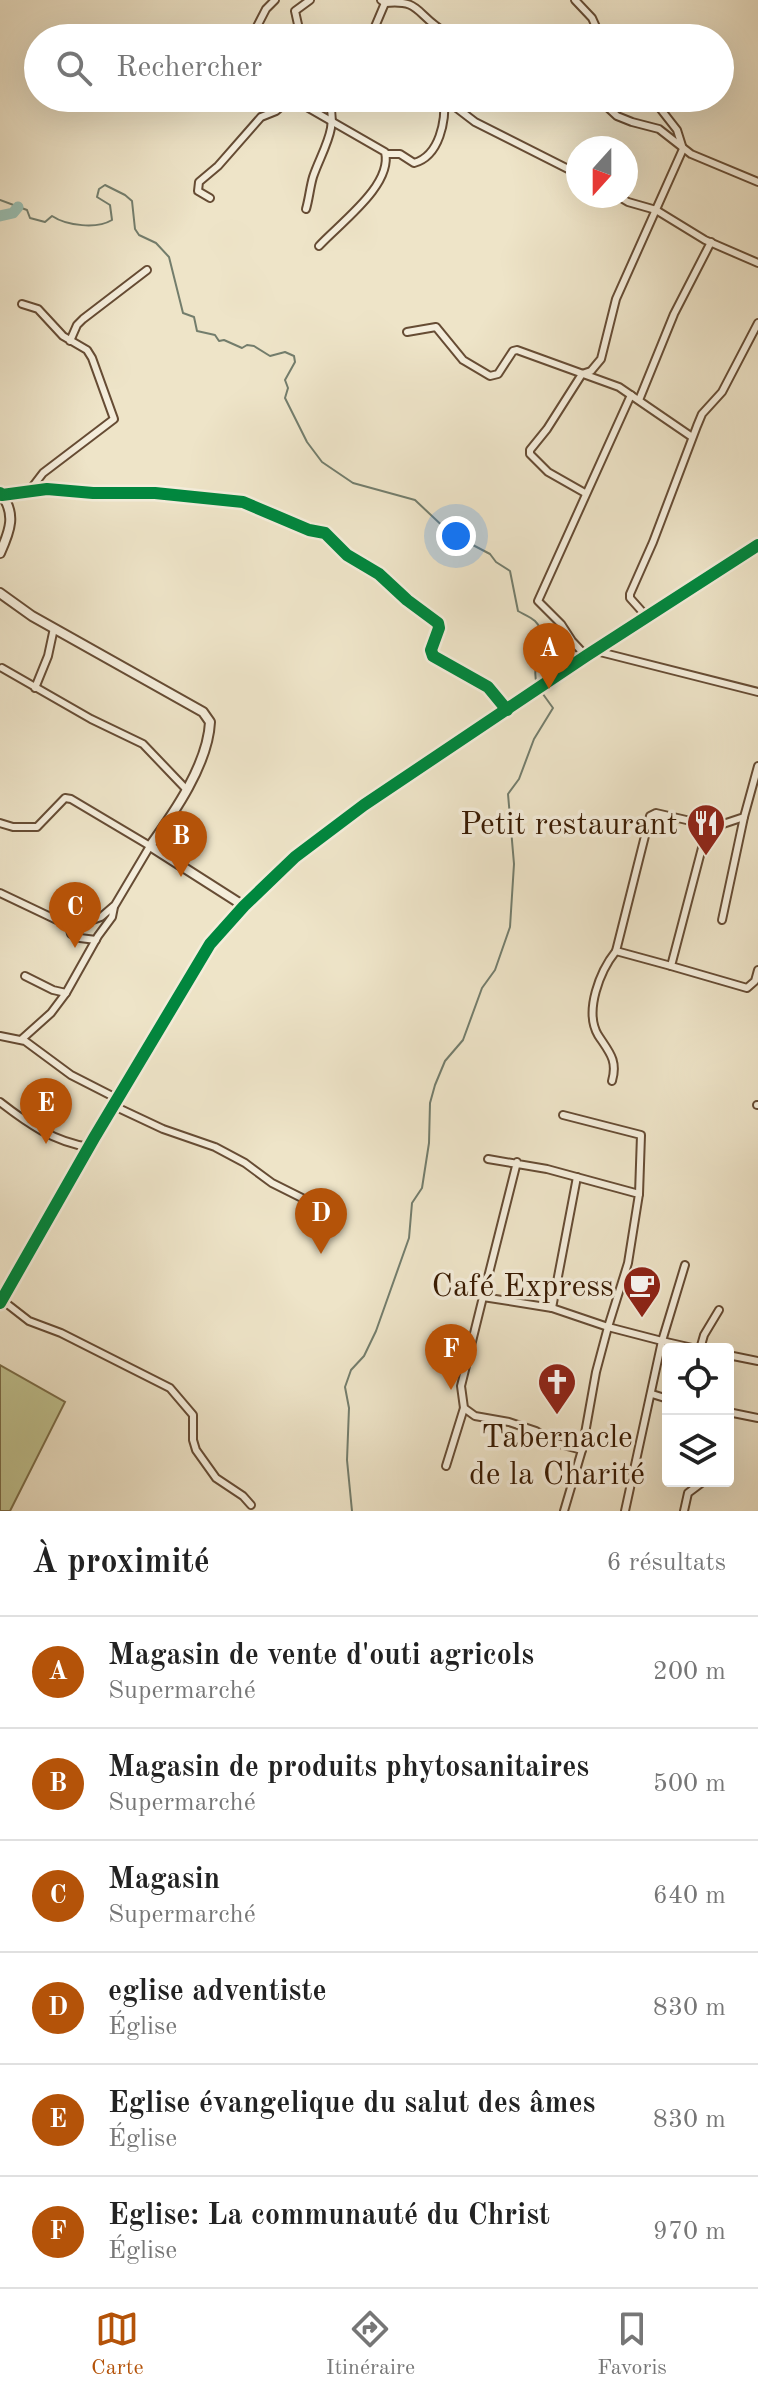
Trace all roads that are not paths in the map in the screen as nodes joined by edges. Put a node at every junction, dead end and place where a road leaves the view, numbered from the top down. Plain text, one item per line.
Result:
1 (275, 0) edge
2 (310, 0) edge
3 (575, 0) edge
4 (383, 2) edge
5 (258, 24) edge
6 (298, 24) edge
7 (378, 24) edge
8 (433, 24) edge
9 (595, 24) edge
10 (274, 112) edge
11 (316, 112) edge
12 (332, 112) edge
13 (443, 112) edge
14 (464, 112) edge
15 (615, 112) edge
16 (663, 112) edge
17 (332, 121) junction
18 (683, 149) junction
19 (386, 154) junction
20 (566, 168) edge
21 (758, 182) edge
22 (210, 198) dead end
23 (638, 205) edge
24 (306, 209) dead end
25 (656, 210) junction
26 (711, 242) junction
27 (319, 246) dead end
28 (758, 263) edge
29 (147, 270) dead end
30 (22, 304) dead end
31 (758, 323) edge
32 (407, 332) dead end
33 (758, 338) edge
34 (749, 339) junction
35 (70, 341) junction
36 (582, 374) junction
37 (631, 395) junction
38 (639, 400) junction
39 (692, 437) junction
40 (30, 490) junction
41 (585, 493) junction
42 (1, 494) edge
43 (758, 545) edge
44 (0, 553) edge
45 (0, 593) edge
46 (647, 617) junction
47 (54, 628) junction
48 (596, 651) junction
49 (586, 656) junction
50 (2, 668) edge
51 (35, 688) junction
52 (758, 692) edge
53 (507, 710) junction
54 (758, 766) edge
55 (756, 788) edge
56 (186, 789) junction
57 (744, 817) junction
58 (0, 823) edge
59 (708, 825) junction
60 (150, 846) junction
61 (2, 897) edge
62 (115, 905) junction
63 (244, 906) junction
64 (101, 917) junction
65 (722, 920) dead end
66 (108, 923) junction
67 (69, 925) junction
68 (96, 940) junction
69 (616, 951) junction
70 (671, 966) junction
71 (758, 970) edge
72 (25, 976) dead end
73 (66, 993) junction
74 (0, 1036) edge
75 (22, 1039) junction
76 (612, 1081) dead end
77 (0, 1102) edge
78 (116, 1102) junction
79 (563, 1115) dead end
80 (89, 1147) junction
81 (488, 1159) dead end
82 (517, 1162) junction
83 (577, 1177) junction
84 (639, 1194) junction
85 (304, 1199) dead end
86 (685, 1265) dead end
87 (483, 1297) junction
88 (1, 1301) edge
89 (552, 1308) junction
90 (719, 1310) dead end
91 (608, 1327) junction
92 (662, 1341) junction
93 (671, 1343) edge
94 (701, 1343) edge
95 (734, 1356) edge
96 (758, 1361) edge
97 (652, 1394) junction
98 (662, 1397) edge
99 (464, 1408) junction
100 (734, 1413) edge
101 (758, 1418) edge
102 (582, 1450) junction
103 (446, 1466) dead end
104 (696, 1487) edge
105 (251, 1505) dead end
106 (564, 1511) edge
107 (625, 1511) edge
108 (684, 1511) edge

1 - 5 street
2 - 6 street
3 - 9 street
4 - 7 street
4 - 8 street
10 - 22 street
11 - 17 street
12 - 17 street
13 - 19 street
14 - 20 street
15 - 18 street
16 - 18 street
17 - 19 street
17 - 24 street
18 - 21 street
18 - 25 street
19 - 27 street
23 - 25 street
25 - 26 street
25 - 36 street
26 - 28 street
26 - 38 street
29 - 35 street
30 - 35 street
31 - 34 street
32 - 36 street
33 - 34 street
34 - 39 street
35 - 40 street
36 - 37 street
36 - 41 street
37 - 38 street
37 - 41 street
38 - 39 street
39 - 46 street
40 - 42 street
40 - 53 street
41 - 49 street
42 - 44 street
43 - 46 street
45 - 47 street
46 - 48 street
47 - 51 street
47 - 56 street
48 - 49 street
48 - 52 street
49 - 53 street
50 - 51 street
51 - 56 street
53 - 63 street
54 - 55 street
55 - 57 street
56 - 60 street
57 - 59 street
57 - 65 street
58 - 60 street
59 - 69 street
59 - 70 street
60 - 62 street
60 - 63 street
61 - 67 street
62 - 64 street
62 - 66 street
63 - 78 street
64 - 66 street
64 - 67 street
66 - 68 street
67 - 68 street
68 - 73 street
69 - 70 street
69 - 76 street
70 - 71 street
72 - 73 street
73 - 75 street
74 - 75 street
75 - 78 street
77 - 80 street
78 - 80 street
78 - 85 street
79 - 84 street
80 - 88 street
81 - 82 street
82 - 83 street
82 - 87 street
83 - 84 street
83 - 89 street
84 - 91 street
86 - 92 street
87 - 89 street
87 - 99 street
88 - 105 street
89 - 91 street
90 - 94 street
91 - 92 street
91 - 102 street
92 - 93 street
92 - 97 street
95 - 96 street
97 - 98 street
97 - 107 street
99 - 102 street
99 - 103 street
100 - 101 street
102 - 106 street
104 - 108 street

